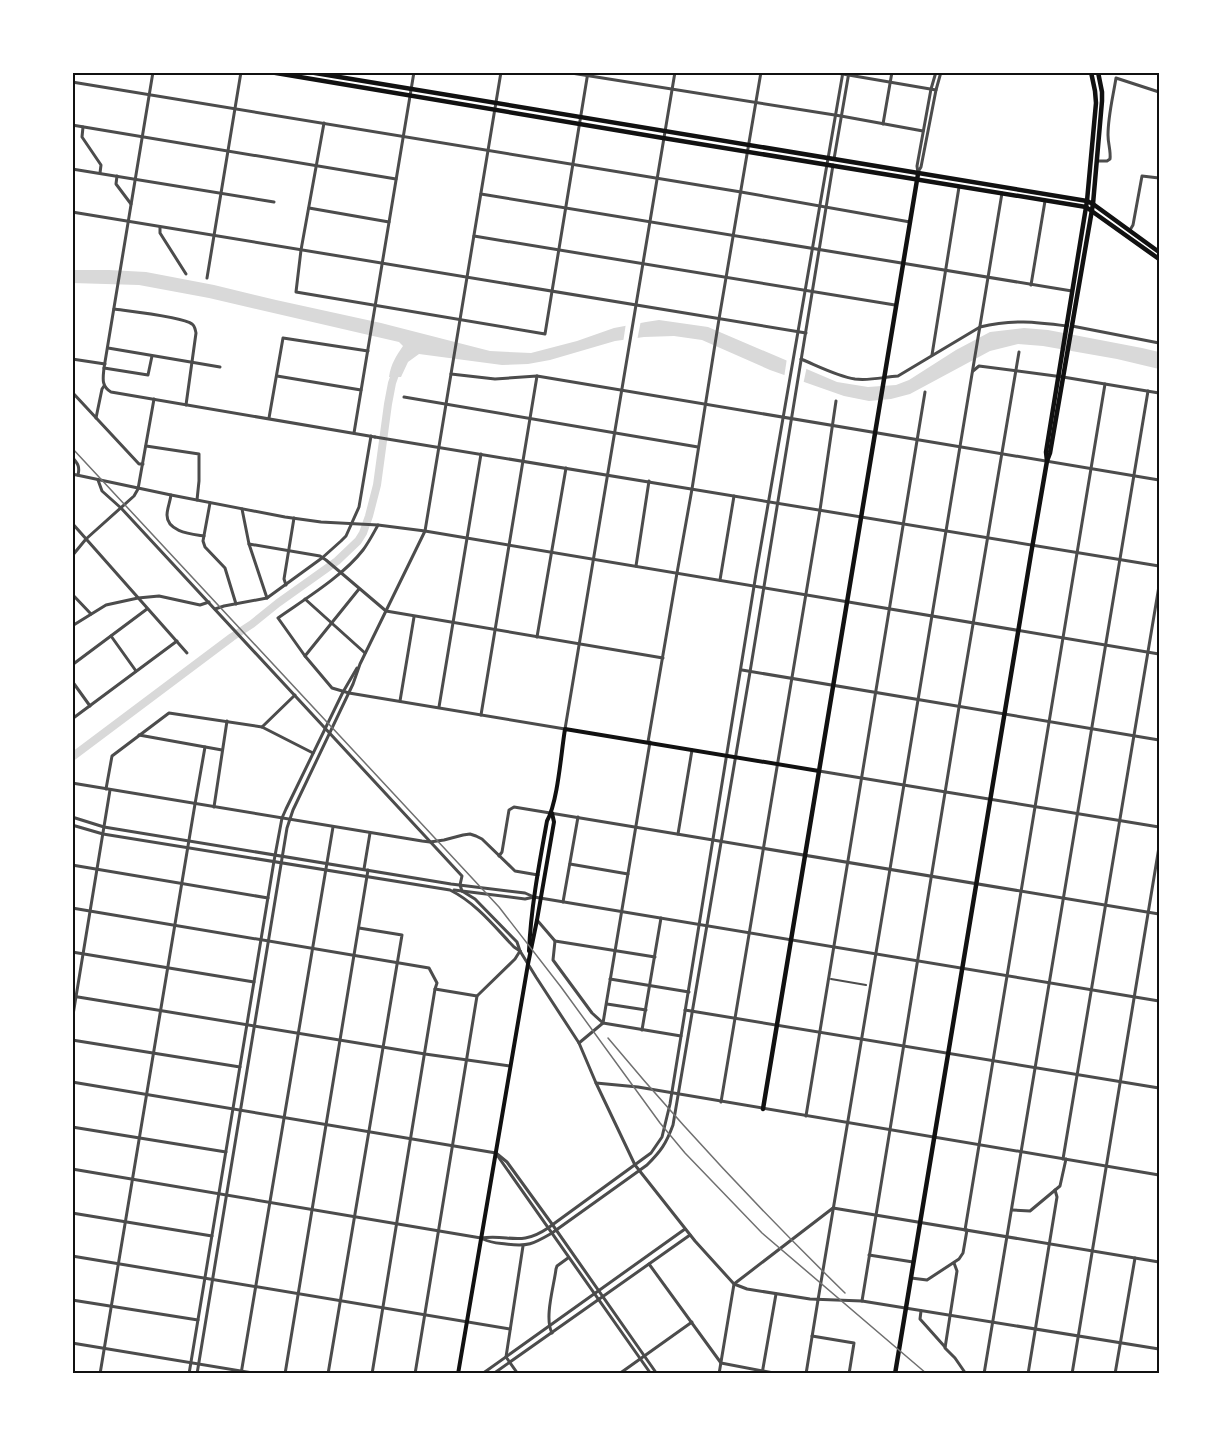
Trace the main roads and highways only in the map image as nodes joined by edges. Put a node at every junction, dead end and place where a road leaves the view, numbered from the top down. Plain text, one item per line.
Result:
1 (270, 72) edge
2 (309, 72) edge
3 (1091, 72) edge
4 (1098, 72) edge
5 (826, 161) junction
6 (917, 176) junction
7 (1086, 204) junction
8 (1093, 204) junction
9 (1092, 210) junction
10 (1159, 252) edge
11 (1159, 259) edge
12 (1069, 329) junction
13 (819, 771) junction
14 (552, 813) junction
15 (528, 964) junction
16 (763, 1109) road end
17 (458, 1374) edge
18 (895, 1374) edge

1 - 5 main road
2 - 5 main road
3 - 7 main road
4 - 8 main road
5 - 6 main road
6 - 7 main road
6 - 7 main road
6 - 13 main road
7 - 8 main road
7 - 9 main road
7 - 12 main road
8 - 9 main road
8 - 10 main road
9 - 11 main road
9 - 12 main road
12 - 18 main road
13 - 14 main road
13 - 16 main road
14 - 15 main road
14 - 15 main road
15 - 17 main road

